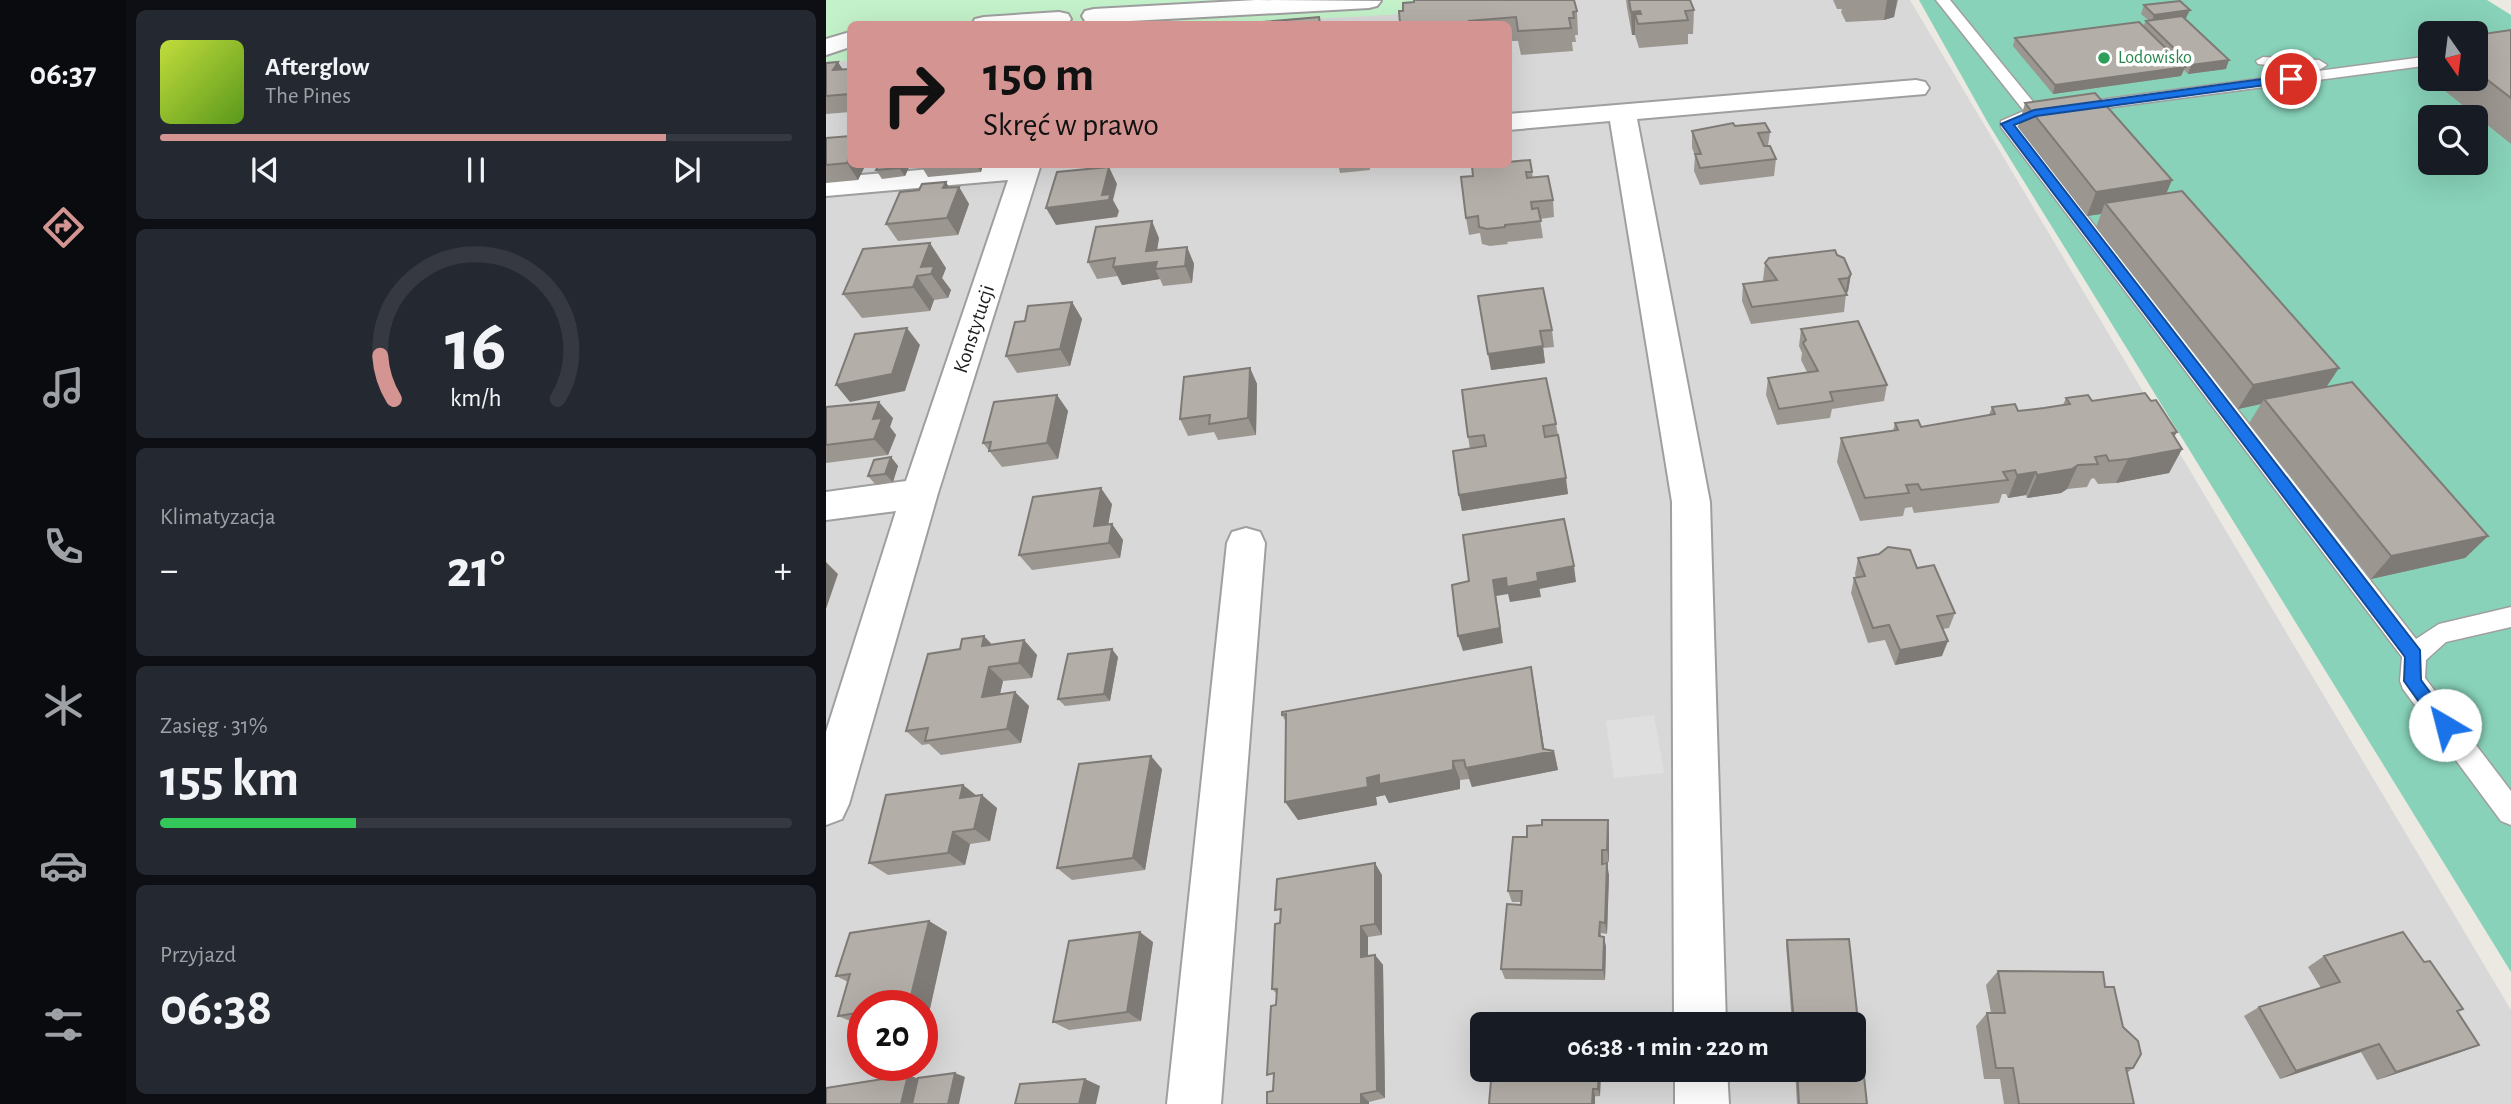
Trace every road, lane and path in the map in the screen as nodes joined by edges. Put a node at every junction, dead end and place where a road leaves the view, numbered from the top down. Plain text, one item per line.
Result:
1 (1943, 0) edge
2 (1368, 1) edge
3 (1074, 21) edge
4 (847, 40) edge
5 (826, 48) edge
6 (2263, 61) dead end
7 (2418, 62) edge
8 (2368, 68) junction
9 (1916, 88) dead end
10 (1622, 112) junction
11 (2034, 113) junction
12 (1512, 122) edge
13 (1016, 168) edge
14 (1026, 168) edge
15 (826, 187) edge
16 (920, 494) junction
17 (826, 506) edge
18 (1246, 543) dead end
19 (2511, 617) edge
20 (2414, 655) junction
21 (826, 804) edge
22 (2511, 812) edge
23 (1700, 1012) edge
24 (1701, 1082) edge
25 (1194, 1104) edge
26 (1702, 1104) edge

1 - 11 lane
2 - 3 street
4 - 5 street
6 - 8 lane
7 - 8 lane
8 - 11 lane
9 - 10 street
10 - 12 street
10 - 23 street
11 - 20 lane
13 - 15 street
14 - 16 street, Konstytucji
16 - 17 street
16 - 21 street, Konstytucji
18 - 25 street
19 - 20 lane
20 - 22 lane
24 - 26 street

